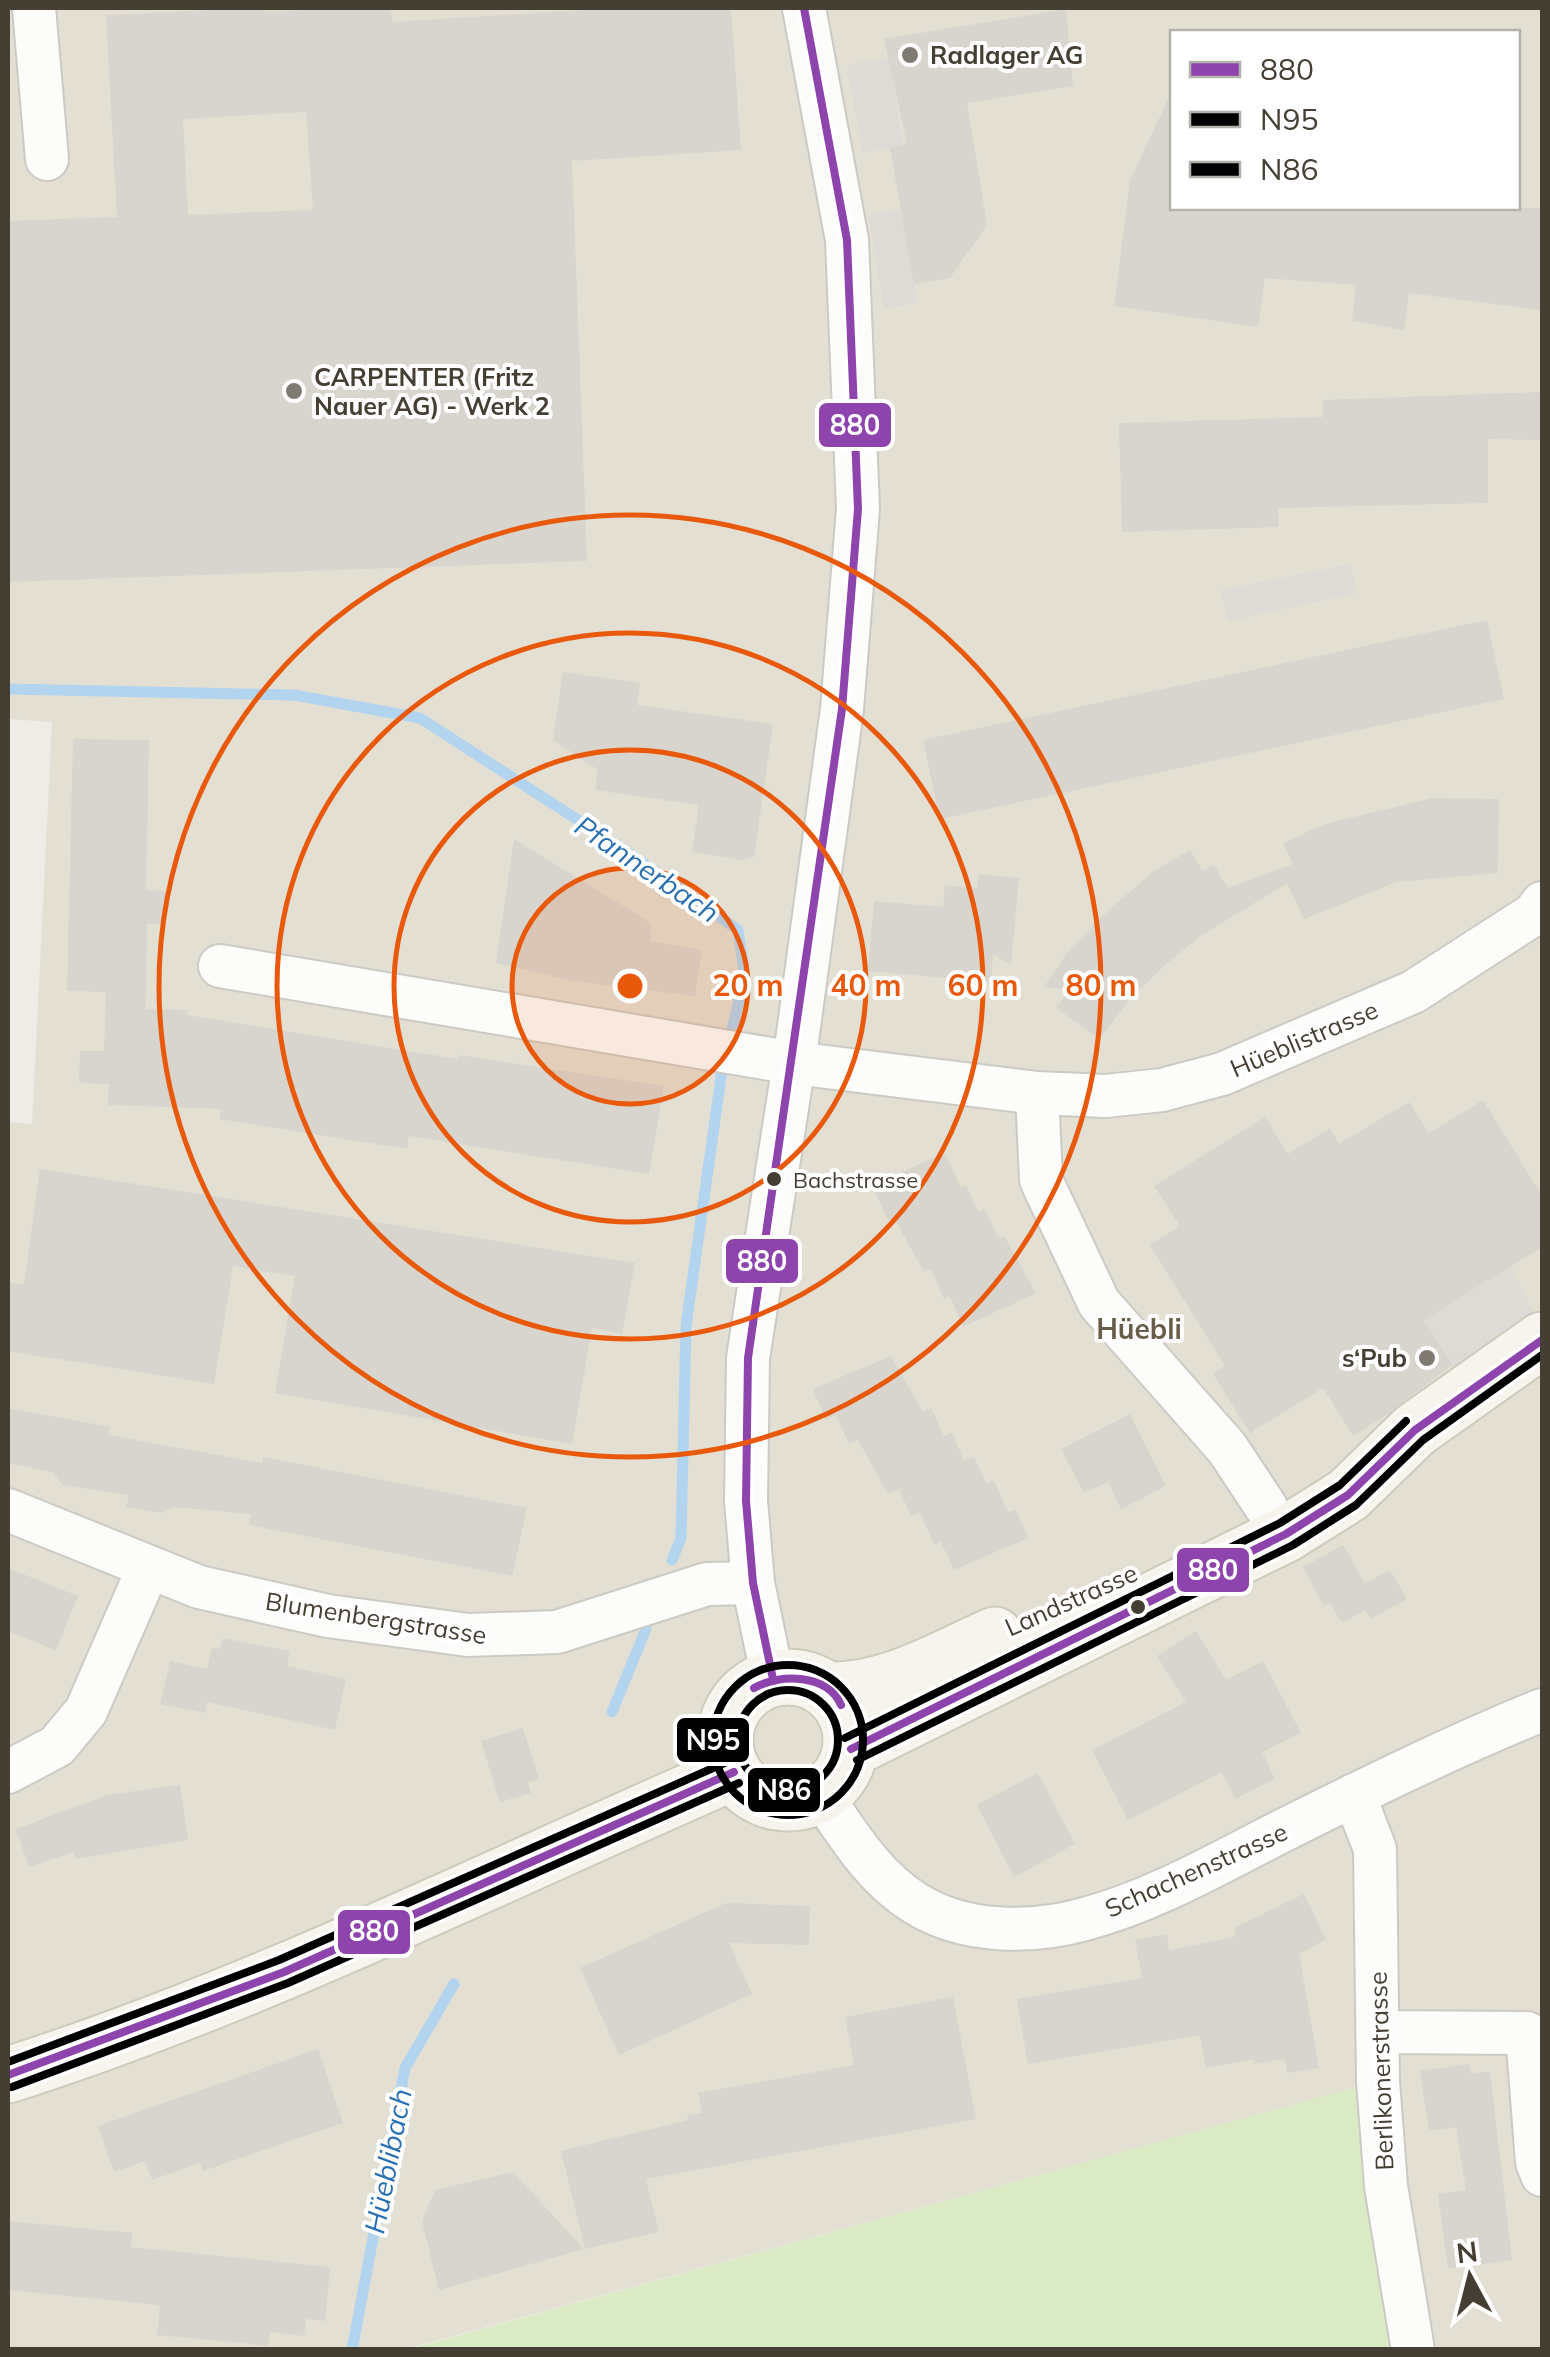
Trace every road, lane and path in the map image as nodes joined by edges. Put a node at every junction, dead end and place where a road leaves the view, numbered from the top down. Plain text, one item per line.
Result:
1 (34, 8) edge
2 (804, 8) edge
3 (47, 159) dead end
4 (1542, 902) edge
5 (220, 966) dead end
6 (776, 1060) junction
7 (1036, 1093) junction
8 (1542, 1340) edge
9 (1415, 1430) junction
10 (1266, 1506) junction
11 (8, 1510) edge
12 (148, 1569) junction
13 (752, 1584) junction
14 (773, 1679) junction
15 (827, 1690) junction
16 (1542, 1710) edge
17 (851, 1750) junction
18 (8, 1772) edge
19 (734, 1772) junction
20 (1354, 1794) junction
21 (821, 1795) junction
22 (1378, 2032) junction
23 (8, 2075) edge
24 (1542, 2176) edge
25 (1413, 2350) edge

1 - 3 street
2 - 6 street
4 - 7 street, Hüeblistrasse
5 - 6 street
6 - 7 street, Hüeblistrasse
6 - 13 street
7 - 10 street
8 - 9 main road, Landstrasse
9 - 10 main road, Landstrasse
9 - 17 main road, Landstrasse
10 - 15 main road, Landstrasse
11 - 12 street, Blumenbergstrasse
12 - 13 street, Blumenbergstrasse
12 - 18 street
13 - 14 street
14 - 15 main road
14 - 19 main road
15 - 17 main road
16 - 20 street, Schachenstrasse
17 - 21 main road
19 - 21 main road
19 - 23 main road
20 - 21 street, Schachenstrasse
20 - 22 street, Berlikonerstrasse
22 - 24 street
22 - 25 street, Berlikonerstrasse

